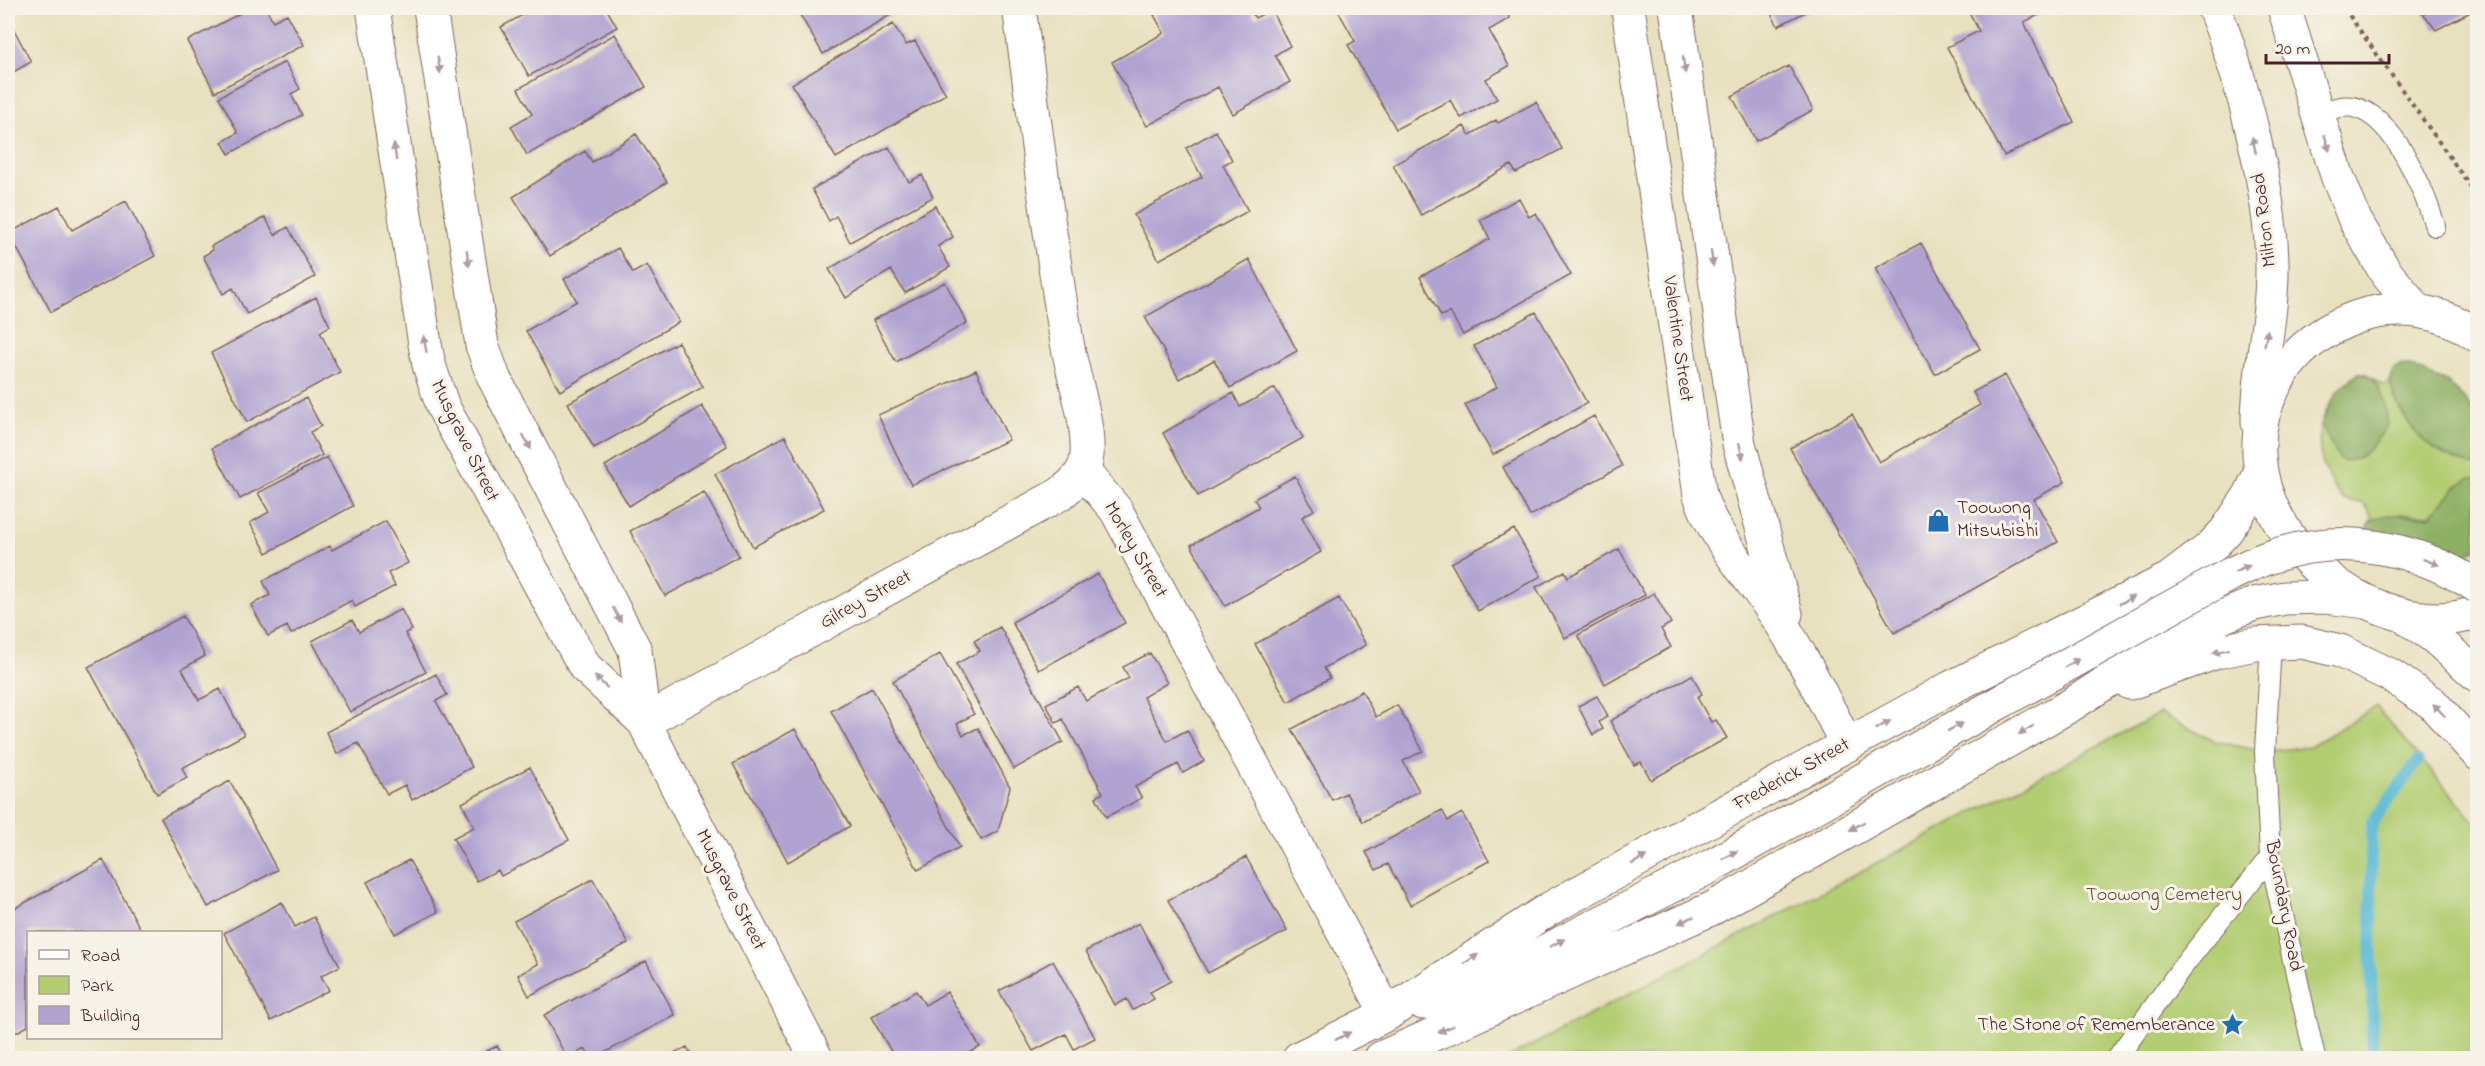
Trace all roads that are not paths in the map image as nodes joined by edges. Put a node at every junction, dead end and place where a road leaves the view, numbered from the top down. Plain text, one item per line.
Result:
1 (373, 8) edge
2 (430, 8) edge
3 (1019, 8) edge
4 (1628, 8) edge
5 (1676, 8) edge
6 (2214, 8) edge
7 (2284, 8) edge
8 (2317, 113) junction
9 (2435, 226) dead end
10 (2418, 311) junction
11 (2478, 336) edge
12 (2258, 438) junction
13 (1083, 471) junction
14 (2261, 471) junction
15 (2478, 586) edge
16 (2367, 602) junction
17 (2478, 612) edge
18 (2402, 615) junction
19 (2271, 643) junction
20 (1794, 645) junction
21 (2478, 676) edge
22 (2077, 701) junction
23 (644, 722) junction
24 (1847, 745) junction
25 (2478, 754) edge
26 (2270, 857) junction
27 (1387, 1014) junction
28 (816, 1059) edge
29 (1299, 1059) edge
30 (1381, 1059) edge
31 (2117, 1059) edge
32 (2315, 1059) edge

23 -> 1 main road, Musgrave Street
2 -> 23 main road, Musgrave Street
3 - 13 main road
4 - 20 main road, Valentine Street
5 -> 20 main road, Valentine Street
12 -> 6 main road, Milton Road
7 - 8 main road
8 - 9 lane
8 -> 10 main road
10 - 11 main road
10 - 12 main road
12 - 14 main road
13 - 23 main road, Gilrey Street
13 - 27 main road, Morley Street
14 - 16 main road
24 -> 14 main road, Frederick Street
27 -> 15 main road, bridge
16 - 18 main road
16 - 22 main road
17 - 18 main road
18 - 21 main road
19 -> 22 main road
25 -> 19 main road
19 - 26 lane, Boundary Road
20 - 24 main road, Valentine Street
22 -> 30 main road
23 - 28 main road, Musgrave Street
27 -> 24 main road, Frederick Street
26 - 31 lane
26 - 32 lane, Boundary Road
29 -> 27 main road, Frederick Street

